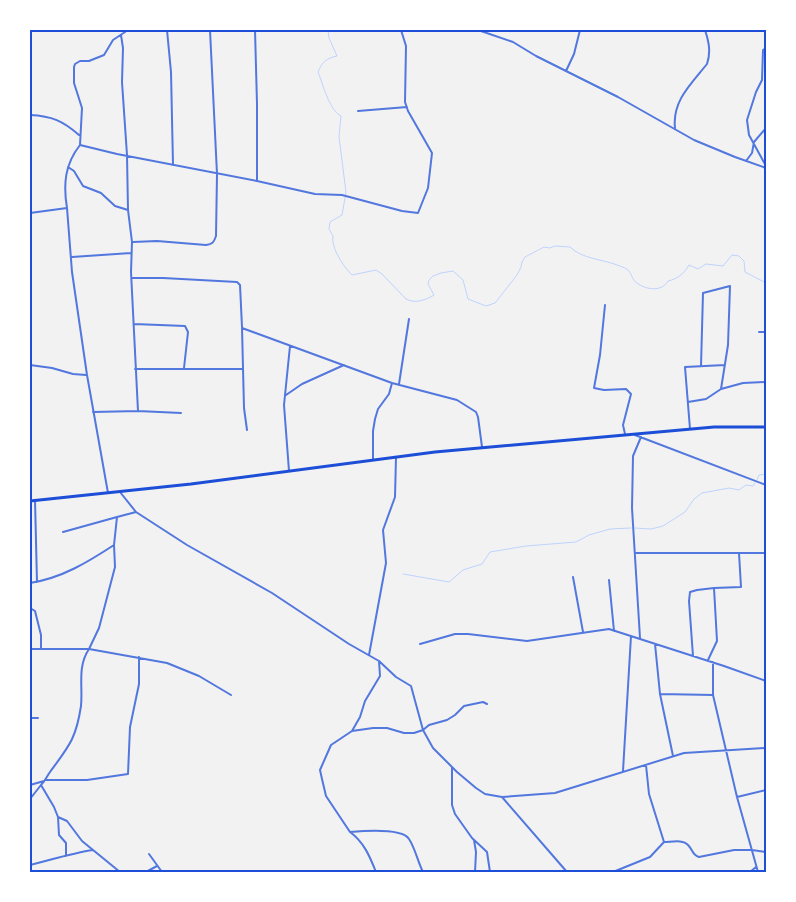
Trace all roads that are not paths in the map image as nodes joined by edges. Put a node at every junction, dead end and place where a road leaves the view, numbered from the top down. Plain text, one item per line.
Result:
1 (128, 30) edge
2 (167, 30) edge
3 (210, 30) edge
4 (255, 30) edge
5 (401, 30) edge
6 (478, 30) edge
7 (580, 30) edge
8 (705, 30) edge
9 (121, 35) junction
10 (766, 48) edge
11 (566, 71) junction
12 (406, 107) junction
13 (358, 111) dead end
14 (30, 116) edge
15 (675, 128) junction
16 (766, 128) edge
17 (79, 136) junction
18 (754, 143) junction
19 (80, 145) junction
20 (127, 155) junction
21 (746, 161) junction
22 (173, 165) junction
23 (68, 167) junction
24 (766, 167) edge
25 (217, 174) junction
26 (256, 181) junction
27 (67, 208) junction
28 (128, 210) junction
29 (30, 213) edge
30 (132, 242) junction
31 (131, 253) junction
32 (72, 258) junction
33 (132, 278) junction
34 (605, 305) dead end
35 (409, 318) dead end
36 (134, 324) junction
37 (242, 328) junction
38 (759, 332) dead end
39 (766, 332) edge
40 (290, 346) junction
41 (30, 365) edge
42 (344, 365) junction
43 (725, 365) junction
44 (701, 366) junction
45 (184, 368) junction
46 (135, 369) junction
47 (242, 369) junction
48 (86, 375) junction
49 (766, 382) edge
50 (392, 383) junction
51 (399, 384) junction
52 (720, 389) junction
53 (286, 395) junction
54 (688, 402) junction
55 (138, 411) junction
56 (93, 412) junction
57 (181, 413) dead end
58 (766, 427) edge
59 (690, 429) junction
60 (247, 430) dead end
61 (633, 434) junction
62 (625, 435) junction
63 (641, 437) junction
64 (482, 447) junction
65 (396, 457) junction
66 (373, 460) junction
67 (289, 471) junction
68 (766, 485) edge
69 (120, 492) junction
70 (108, 493) junction
71 (35, 500) junction
72 (30, 501) edge
73 (136, 512) junction
74 (117, 517) junction
75 (63, 532) dead end
76 (114, 545) junction
77 (739, 552) junction
78 (635, 553) junction
79 (766, 553) edge
80 (574, 577) dead end
81 (609, 580) dead end
82 (37, 582) junction
83 (30, 583) edge
84 (714, 588) junction
85 (30, 608) edge
86 (614, 631) junction
87 (583, 632) junction
88 (631, 636) junction
89 (640, 638) junction
90 (420, 644) dead end
91 (655, 644) junction
92 (41, 648) junction
93 (89, 649) junction
94 (30, 650) edge
95 (369, 656) junction
96 (693, 656) junction
97 (139, 657) junction
98 (707, 660) junction
99 (379, 661) junction
100 (713, 662) junction
101 (766, 682) edge
102 (660, 694) junction
103 (231, 695) dead end
104 (713, 695) junction
105 (487, 704) dead end
106 (30, 718) edge
107 (38, 718) dead end
108 (423, 730) junction
109 (352, 731) junction
110 (766, 748) edge
111 (727, 751) junction
112 (673, 757) junction
113 (646, 765) junction
114 (452, 766) junction
115 (623, 772) junction
116 (45, 780) junction
117 (30, 785) edge
118 (41, 785) junction
119 (766, 790) edge
120 (502, 797) junction
121 (737, 797) junction
122 (30, 799) edge
123 (58, 817) junction
124 (350, 832) junction
125 (474, 840) junction
126 (664, 842) junction
127 (93, 850) junction
128 (752, 850) junction
129 (766, 852) edge
130 (149, 854) dead end
131 (66, 856) junction
132 (30, 865) edge
133 (158, 865) junction
134 (757, 866) junction
135 (120, 872) edge
136 (146, 872) edge
137 (162, 872) edge
138 (376, 872) edge
139 (423, 872) edge
140 (474, 872) edge
141 (490, 872) edge
142 (567, 872) edge
143 (613, 872) edge
144 (750, 872) edge
145 (758, 872) edge

1 - 9 street
2 - 22 street
3 - 25 street
4 - 26 street
5 - 12 street
6 - 11 street
7 - 11 street
8 - 15 street
9 - 17 street
9 - 20 street
10 - 18 street
11 - 15 street
12 - 13 street
12 - 26 street
14 - 17 street
15 - 21 street
16 - 18 street
17 - 19 street
18 - 21 street
18 - 24 street
19 - 20 street
19 - 23 street
20 - 22 street
20 - 28 street
21 - 24 street
22 - 25 street
23 - 27 street
23 - 28 street
25 - 26 street
25 - 30 street
27 - 29 street
27 - 32 street
28 - 30 street
30 - 31 street
31 - 32 street
31 - 33 street
32 - 48 street
33 - 36 street
33 - 37 street
34 - 62 street
35 - 51 street
36 - 45 street
36 - 46 street
37 - 40 street
37 - 47 street
38 - 39 street
40 - 42 street
40 - 53 street
41 - 48 street
42 - 50 street
42 - 53 street
43 - 44 street
43 - 44 street
43 - 52 street
44 - 54 street
45 - 46 street
45 - 47 street
46 - 55 street
47 - 60 street
48 - 56 street
49 - 52 street
50 - 51 street
50 - 66 street
51 - 64 street
52 - 54 street
53 - 67 street
54 - 59 street
55 - 56 street
55 - 57 street
56 - 70 street
58 - 59 main road
59 - 61 main road
61 - 62 main road
61 - 63 street
62 - 64 main road
63 - 68 street
63 - 78 street
64 - 65 main road
65 - 66 main road
65 - 95 street
66 - 67 main road
67 - 69 main road
69 - 70 main road
69 - 73 street
70 - 71 main road
71 - 72 main road
71 - 82 street
73 - 74 street
73 - 95 street
74 - 75 street
74 - 76 street
76 - 82 street
76 - 93 street
77 - 78 street
77 - 79 street
77 - 84 street
78 - 89 street
80 - 87 street
81 - 86 street
82 - 83 street
84 - 96 street
84 - 98 street
85 - 92 street
86 - 87 street
86 - 88 street
87 - 90 street
88 - 89 street
88 - 115 street
89 - 91 street
91 - 96 street
91 - 102 street
92 - 93 street
92 - 94 street
93 - 97 street
93 - 116 street
95 - 99 street
96 - 98 street
97 - 103 street
97 - 116 street
98 - 100 street
99 - 108 street
99 - 109 street
100 - 101 street
100 - 104 street
102 - 104 street
102 - 112 street
104 - 111 street
105 - 108 street
106 - 107 street
108 - 109 street
108 - 114 street
109 - 124 street
110 - 111 street
111 - 112 street
111 - 121 street
112 - 113 street
113 - 115 street
113 - 126 street
114 - 120 street
114 - 125 street
115 - 120 street
116 - 117 street
116 - 118 street
118 - 122 street
118 - 123 street
119 - 121 street
120 - 142 street
121 - 128 street
123 - 127 street
123 - 131 street
124 - 138 street
124 - 139 street
125 - 140 street
125 - 141 street
126 - 128 street
126 - 143 street
127 - 131 street
127 - 135 street
128 - 129 street
128 - 134 street
130 - 133 street
131 - 132 street
133 - 136 street
133 - 137 street
134 - 144 street
134 - 145 street

